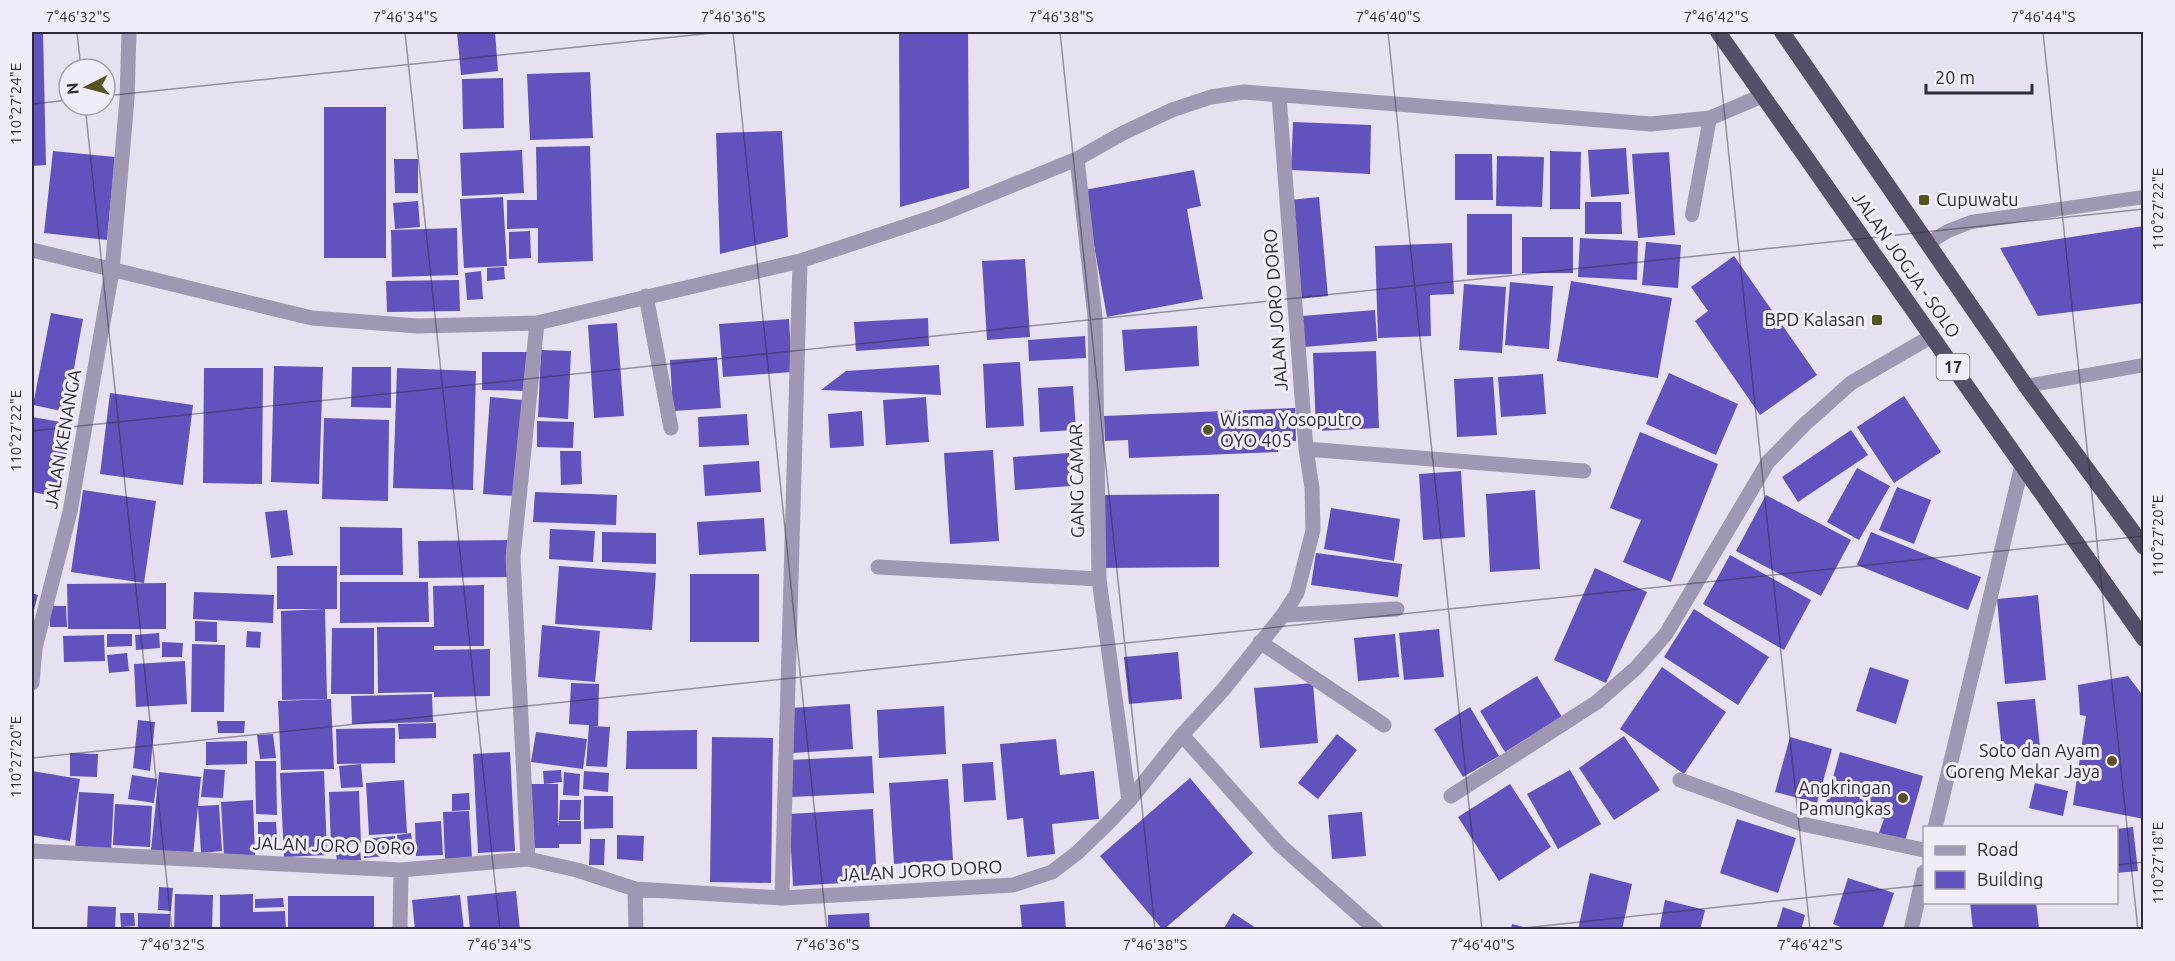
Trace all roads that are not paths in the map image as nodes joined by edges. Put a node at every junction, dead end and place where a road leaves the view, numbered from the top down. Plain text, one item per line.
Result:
1 (129, 32) edge
2 (1718, 32) edge
3 (1782, 32) edge
4 (1279, 96) junction
5 (1762, 96) junction
6 (1710, 117) junction
7 (1077, 159) junction
8 (2144, 196) edge
9 (1692, 215) dead end
10 (1928, 243) junction
11 (32, 250) edge
12 (800, 261) junction
13 (112, 271) junction
14 (646, 296) junction
15 (537, 322) junction
16 (1932, 336) junction
17 (2144, 365) edge
18 (2026, 386) junction
19 (671, 428) dead end
20 (1306, 449) junction
21 (2022, 465) junction
22 (1584, 471) dead end
23 (2144, 547) edge
24 (878, 567) dead end
25 (1099, 579) junction
26 (1397, 609) dead end
27 (1282, 615) junction
28 (2144, 639) edge
29 (1260, 642) junction
30 (33, 648) edge
31 (32, 683) edge
32 (1384, 725) dead end
33 (1182, 735) junction
34 (1680, 780) dead end
35 (1451, 796) dead end
36 (1129, 801) junction
37 (1935, 826) edge
38 (1923, 850) edge
39 (32, 851) edge
40 (528, 859) junction
41 (401, 870) junction
42 (1923, 876) edge
43 (635, 889) junction
44 (782, 898) junction
45 (1375, 928) edge
46 (400, 930) edge
47 (636, 930) edge
48 (1911, 930) edge

1 - 13 street, JALAN KENANGA
2 - 5 highway, JALAN JOGJA - SOLO / 17
3 - 10 highway, JALAN JOGJA - SOLO
4 - 6 street
4 - 7 street
4 - 20 street, JALAN JORO DORO
5 - 6 street
5 - 16 highway, JALAN JOGJA - SOLO / 17
6 - 9 lane
7 - 12 street
7 - 25 street, GANG CAMAR
8 - 10 lane
10 - 18 highway, JALAN JOGJA - SOLO
11 - 13 street
12 - 14 street
12 - 44 street
13 - 15 street
13 - 30 street, JALAN KENANGA
14 - 15 street
14 - 19 street
15 - 40 street
16 - 21 highway, JALAN JOGJA - SOLO / 17
16 - 35 street
17 - 18 lane
18 - 23 highway, JALAN JOGJA - SOLO
20 - 22 street
20 - 27 street, JALAN JORO DORO
21 - 28 highway, JALAN JOGJA - SOLO / 17
21 - 37 street
24 - 25 street
25 - 36 street, GANG CAMAR
26 - 27 street
27 - 29 street, JALAN JORO DORO
29 - 32 street
29 - 33 street, JALAN JORO DORO
30 - 31 street, JALAN KENANGA
33 - 36 street, JALAN JORO DORO
33 - 45 street
34 - 38 street
36 - 44 street, JALAN JORO DORO
39 - 41 street, JALAN JORO DORO
40 - 41 street, JALAN JORO DORO
40 - 43 street, JALAN JORO DORO
41 - 46 street
42 - 48 street
43 - 44 street, JALAN JORO DORO
43 - 47 street

